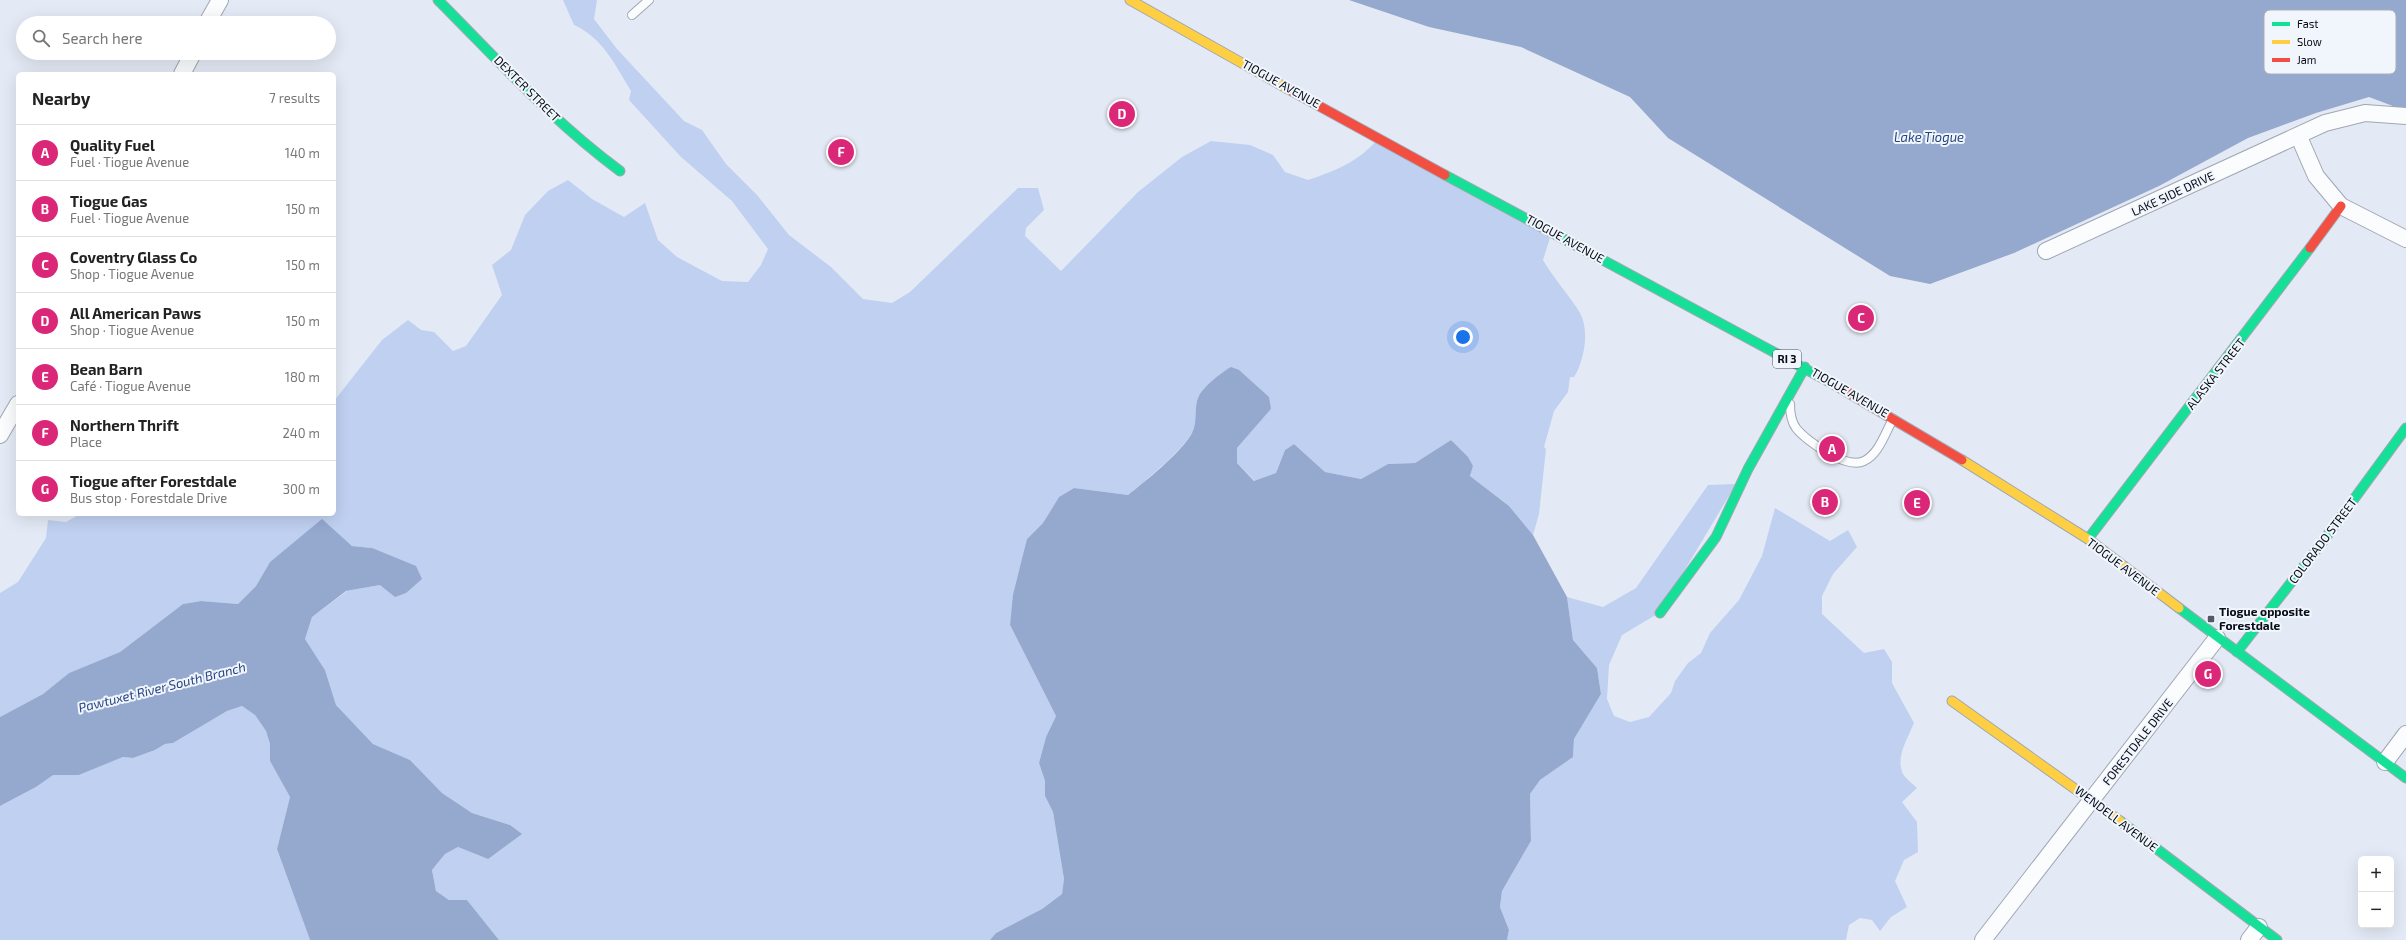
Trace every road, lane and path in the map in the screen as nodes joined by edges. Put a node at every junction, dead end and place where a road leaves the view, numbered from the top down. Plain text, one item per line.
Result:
1 (220, 0) edge
2 (438, 0) edge
3 (649, 0) edge
4 (1130, 0) edge
5 (632, 15) dead end
6 (211, 16) edge
7 (189, 60) edge
8 (183, 72) edge
9 (2406, 116) edge
10 (2299, 137) junction
11 (620, 171) dead end
12 (2341, 206) junction
13 (2406, 238) edge
14 (2046, 251) dead end
15 (1805, 367) junction
16 (1790, 394) junction
17 (16, 407) edge
18 (1893, 418) junction
19 (2406, 428) edge
20 (0, 435) edge
21 (2088, 540) junction
22 (1660, 613) dead end
23 (2217, 638) junction
24 (2237, 652) junction
25 (1952, 701) dead end
26 (2406, 734) edge
27 (2385, 762) junction
28 (2406, 778) edge
29 (2093, 800) junction
30 (2259, 927) junction
31 (1983, 940) edge
32 (2248, 940) edge
33 (2278, 940) edge

1 - 6 street
2 - 11 street, DEXTER STREET
3 - 5 lane
4 - 15 street, TIOGUE AVENUE / RI 3
7 - 8 street
9 - 10 street, LAKE SIDE DRIVE
10 - 12 street
10 - 14 street, LAKE SIDE DRIVE
12 - 13 street
12 - 21 street, ALASKA STREET
15 - 16 street
15 - 18 street, TIOGUE AVENUE / RI 3
16 - 18 lane
16 - 22 street
17 - 20 street
18 - 21 street, TIOGUE AVENUE / RI 3
19 - 24 street, COLORADO STREET
21 - 23 street, TIOGUE AVENUE / RI 3
23 - 24 street, TIOGUE AVENUE / RI 3
23 - 29 street, FORESTDALE DRIVE
24 - 27 street, TIOGUE AVENUE / RI 3
25 - 29 street, WENDELL AVENUE
26 - 27 street
27 - 28 street, TIOGUE AVENUE / RI 3
29 - 30 street, WENDELL AVENUE
29 - 31 street, FORESTDALE DRIVE
30 - 32 street
30 - 33 street, WENDELL AVENUE

